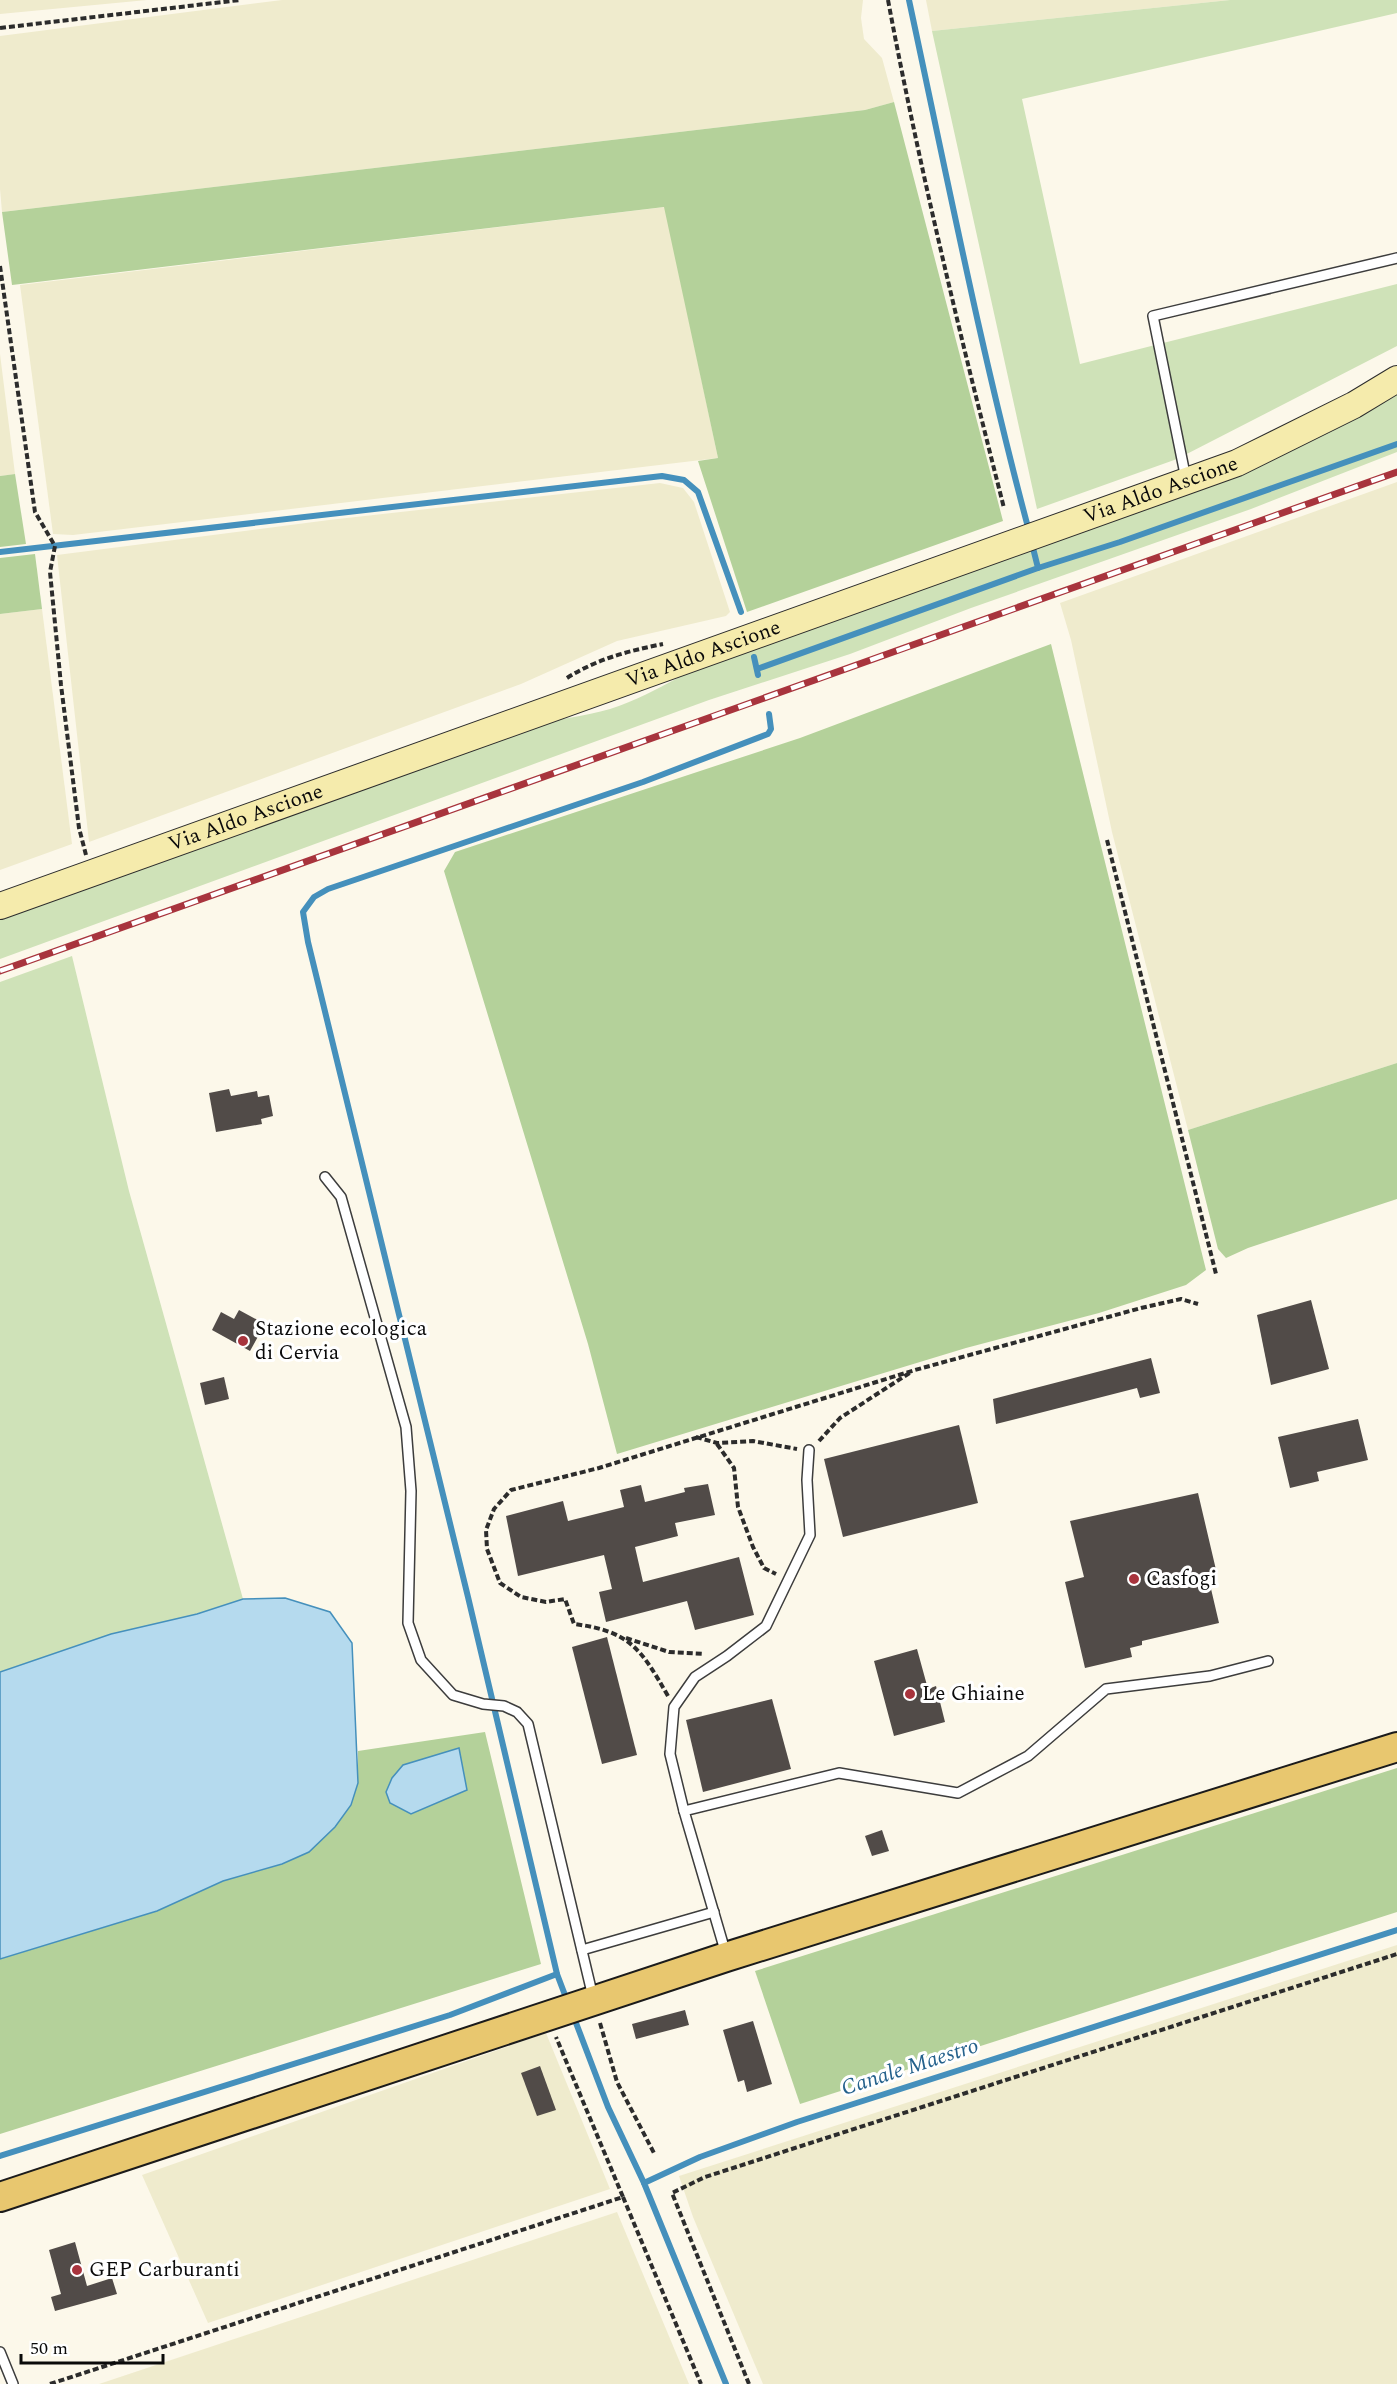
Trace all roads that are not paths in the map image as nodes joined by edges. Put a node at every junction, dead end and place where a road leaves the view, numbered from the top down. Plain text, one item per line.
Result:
1 (1397, 258) edge
2 (1397, 379) edge
3 (1186, 481) junction
4 (0, 906) edge
5 (325, 1178) dead end
6 (810, 1450) road end
7 (1268, 1661) dead end
8 (1397, 1747) edge
9 (684, 1811) junction
10 (714, 1912) junction
11 (582, 1950) junction
12 (726, 1957) junction
13 (571, 2007) junction
14 (0, 2197) edge
15 (0, 2352) edge
16 (13, 2384) edge

1 - 3 lane
2 - 3 street, Via Aldo Ascione
3 - 4 street, Via Aldo Ascione
5 - 11 lane
6 - 9 lane
7 - 9 lane
8 - 12 main road
9 - 10 lane
10 - 11 lane
10 - 12 lane
11 - 13 lane
12 - 13 main road
13 - 14 main road
15 - 16 lane

